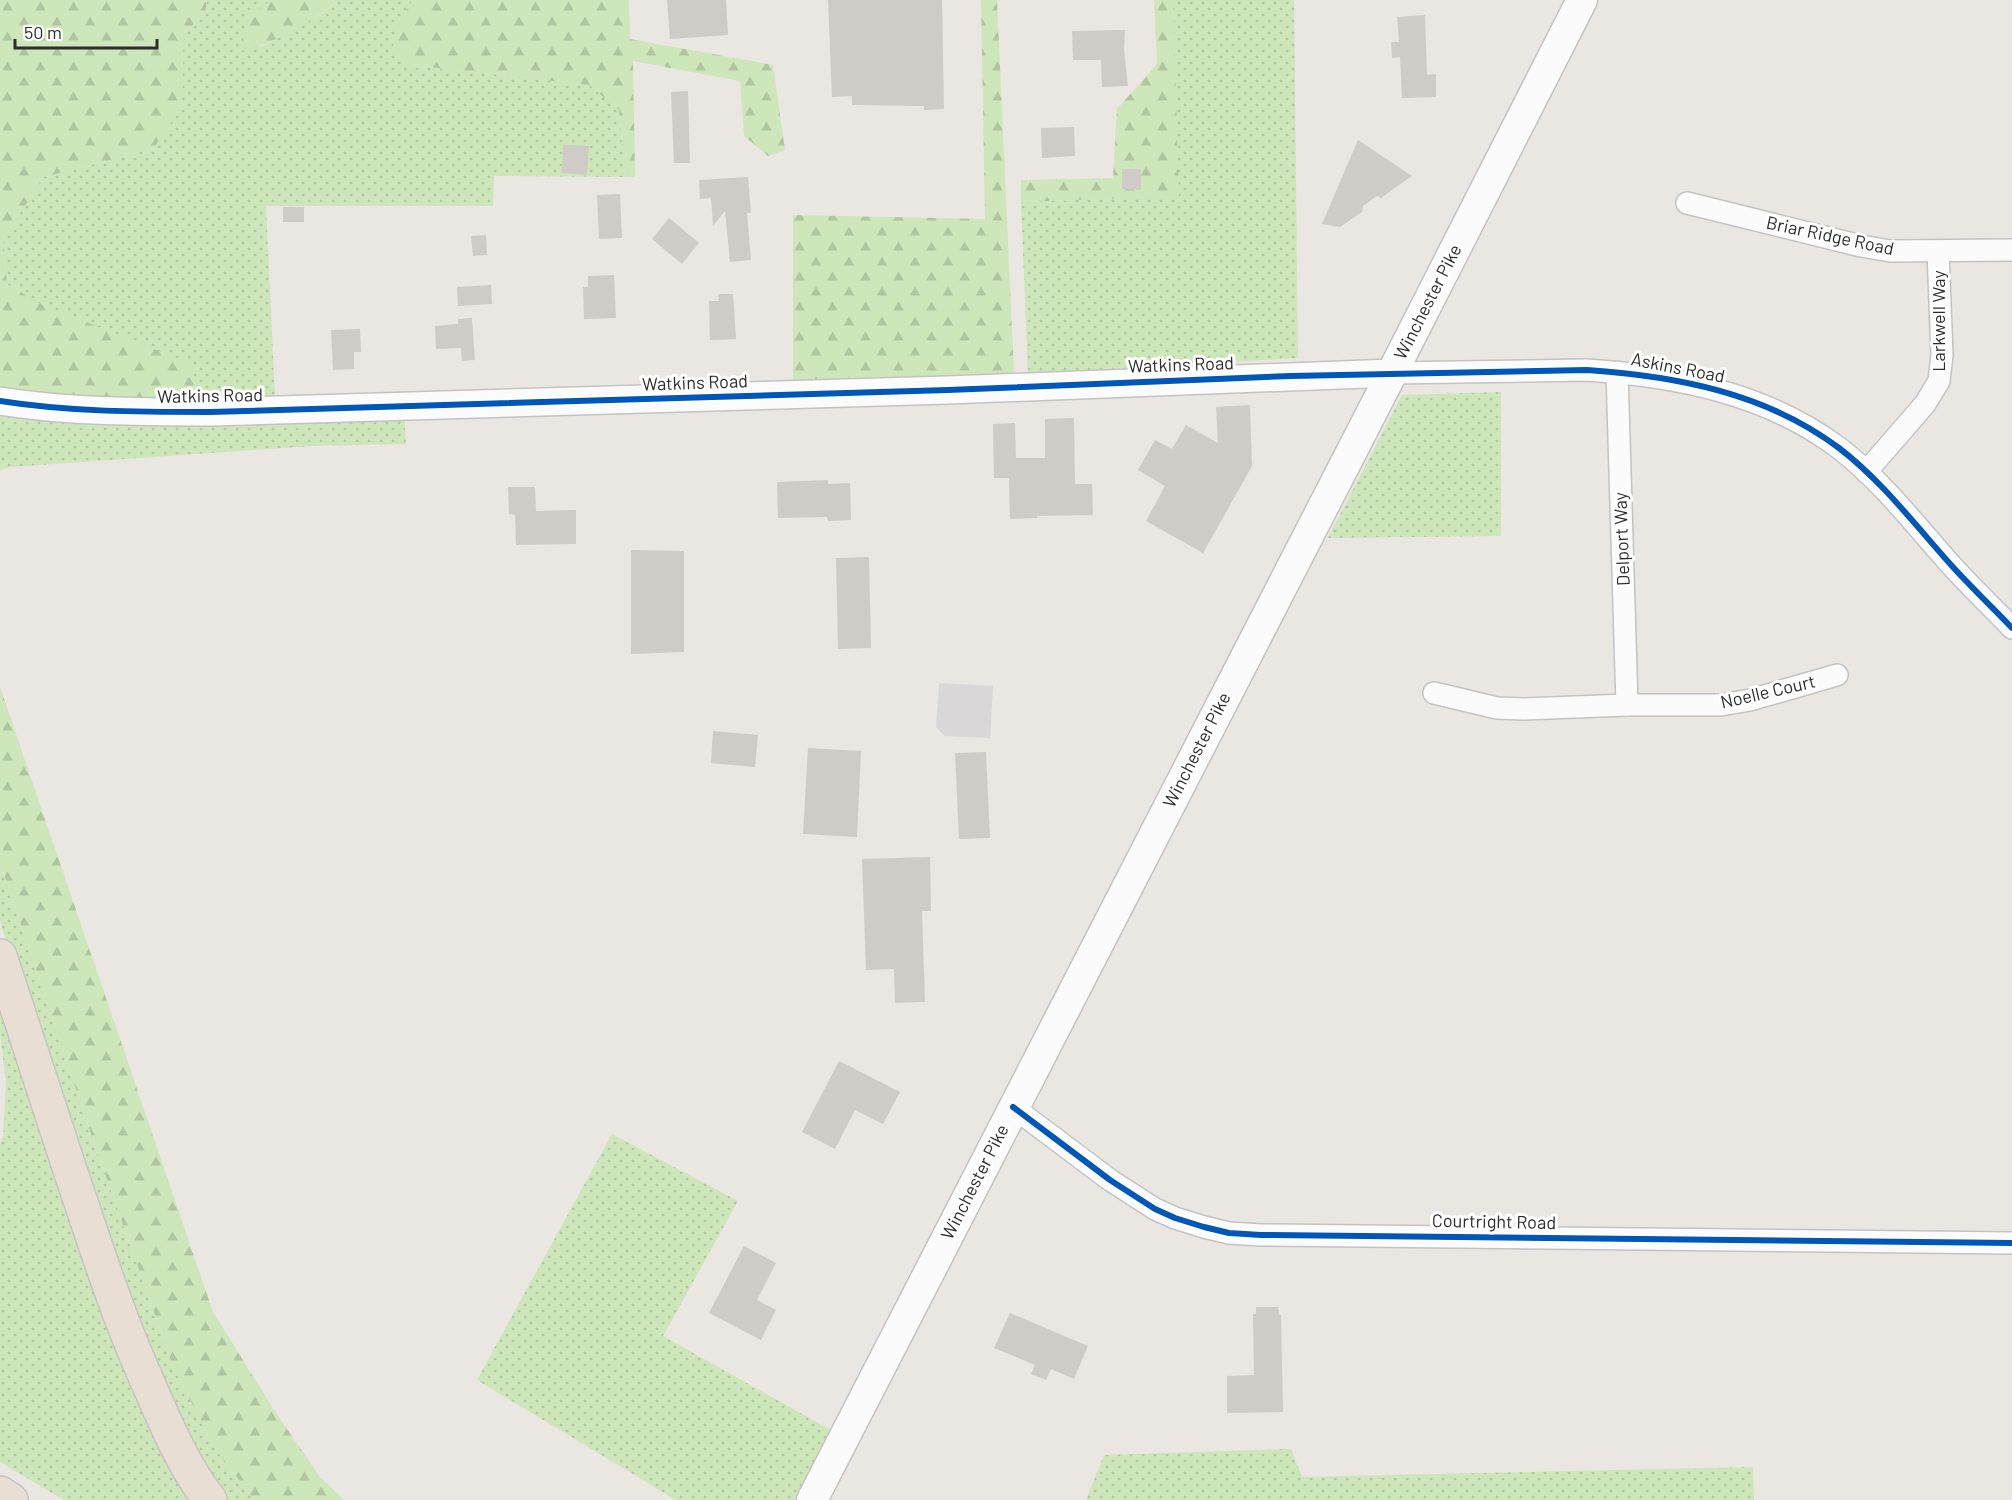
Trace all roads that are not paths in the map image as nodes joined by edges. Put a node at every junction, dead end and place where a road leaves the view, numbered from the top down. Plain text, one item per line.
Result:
1 (1582, 0) edge
2 (1687, 203) dead end
3 (2012, 250) edge
4 (1938, 252) junction
5 (1617, 372) junction
6 (1392, 373) junction
7 (0, 401) edge
8 (1866, 472) junction
9 (2012, 628) edge
10 (1837, 675) dead end
11 (1434, 693) dead end
12 (1628, 705) junction
13 (0, 956) edge
14 (1013, 1107) junction
15 (2012, 1243) edge
16 (0, 1493) edge
17 (11, 1500) edge
18 (210, 1500) edge
19 (812, 1500) edge

1 - 6 main road, Winchester Pike
2 - 4 street, Briar Ridge Road
3 - 4 street, Briar Ridge Road
4 - 8 street, Larkwell Way
5 - 6 street, Askins Road
5 - 8 street, Askins Road
5 - 12 street, Delport Way
6 - 7 street, Watkins Road
6 - 14 main road, Winchester Pike
8 - 9 street, Askins Road
10 - 12 street, Noelle Court
11 - 12 street, Noelle Court
13 - 18 highway
14 - 15 street, Courtright Road
14 - 19 main road, Winchester Pike
16 - 17 highway

